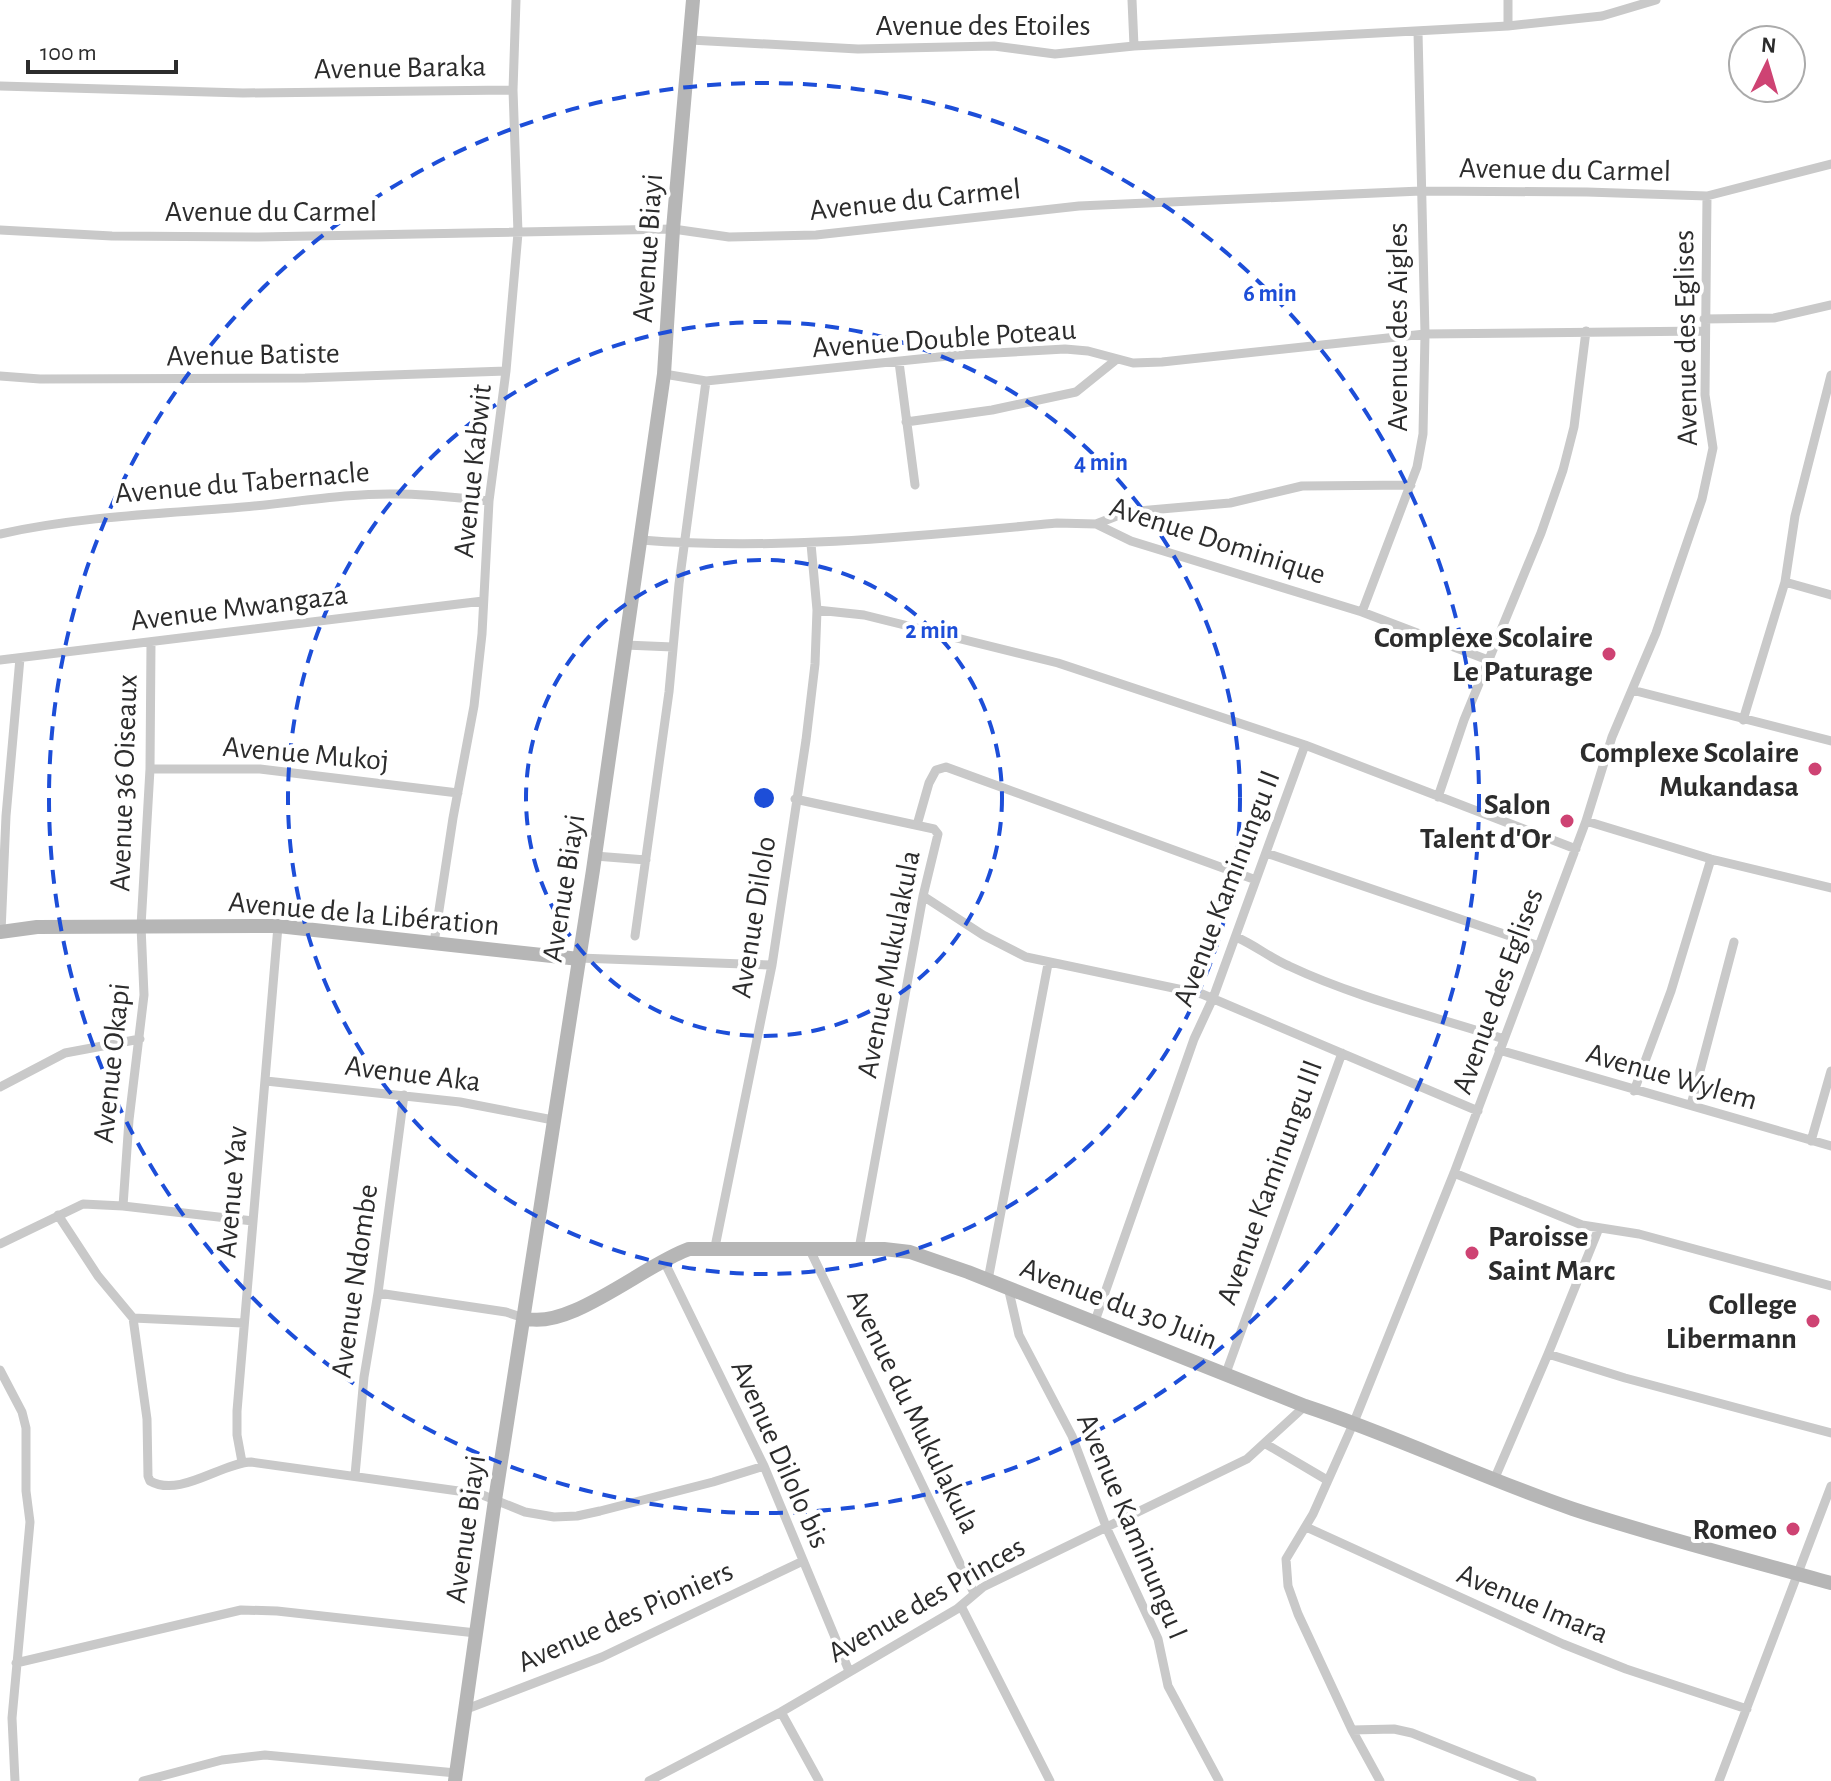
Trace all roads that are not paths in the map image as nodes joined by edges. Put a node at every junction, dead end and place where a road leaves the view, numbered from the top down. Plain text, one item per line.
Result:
1 (516, 0) edge
2 (693, 0) edge
3 (1132, 0) edge
4 (1508, 0) edge
5 (1656, 0) edge
6 (1508, 26) junction
7 (1418, 32) junction
8 (690, 40) junction
9 (1134, 46) junction
10 (0, 86) edge
11 (513, 90) junction
12 (1831, 164) edge
13 (1421, 191) junction
14 (1707, 196) junction
15 (673, 229) junction
16 (0, 230) edge
17 (518, 233) junction
18 (1831, 305) edge
19 (1704, 319) junction
20 (1586, 331) junction
21 (1704, 331) junction
22 (1425, 334) junction
23 (1117, 359) junction
24 (899, 362) junction
25 (506, 371) junction
26 (664, 374) junction
27 (1831, 375) edge
28 (0, 376) edge
29 (706, 381) junction
30 (906, 422) junction
31 (915, 485) dead end
32 (1411, 485) junction
33 (489, 501) junction
34 (1096, 524) junction
35 (0, 534) edge
36 (641, 540) junction
37 (684, 544) junction
38 (811, 544) junction
39 (1785, 582) junction
40 (1831, 595) edge
41 (483, 601) junction
42 (817, 610) junction
43 (1362, 612) junction
44 (151, 643) junction
45 (625, 645) junction
46 (673, 647) junction
47 (20, 658) junction
48 (0, 660) edge
49 (1488, 660) junction
50 (1632, 690) junction
51 (1743, 720) junction
52 (1831, 741) edge
53 (1305, 745) junction
54 (150, 769) junction
55 (458, 793) junction
56 (1438, 797) junction
57 (795, 799) junction
58 (3, 817) edge
59 (1586, 821) junction
60 (917, 825) junction
61 (1576, 849) junction
62 (1266, 853) junction
63 (595, 856) junction
64 (1711, 859) junction
65 (646, 860) junction
66 (1256, 880) junction
67 (1831, 888) edge
68 (923, 896) junction
69 (141, 926) junction
70 (278, 926) junction
71 (0, 932) edge
72 (635, 936) dead end
73 (1236, 937) junction
74 (1734, 942) dead end
75 (434, 943) junction
76 (1539, 946) junction
77 (579, 959) junction
78 (1048, 964) junction
79 (772, 965) junction
80 (1213, 998) junction
81 (140, 1039) junction
82 (1504, 1039) junction
83 (1499, 1050) junction
84 (1342, 1053) junction
85 (1831, 1071) edge
86 (266, 1081) junction
87 (0, 1087) edge
88 (1634, 1091) junction
89 (404, 1095) junction
90 (1691, 1105) junction
91 (1478, 1111) junction
92 (553, 1120) junction
93 (1811, 1141) junction
94 (1831, 1146) edge
95 (1454, 1173) junction
96 (123, 1206) junction
97 (58, 1215) junction
98 (253, 1221) junction
99 (1599, 1228) junction
100 (0, 1244) edge
101 (715, 1247) junction
102 (859, 1249) junction
103 (810, 1250) junction
104 (663, 1259) junction
105 (988, 1280) junction
106 (1831, 1286) edge
107 (1008, 1287) junction
108 (378, 1293) junction
109 (133, 1318) junction
110 (524, 1318) junction
111 (1095, 1321) junction
112 (243, 1323) junction
113 (1548, 1354) junction
114 (0, 1370) edge
115 (1226, 1373) junction
116 (1305, 1406) junction
117 (1354, 1422) junction
118 (1831, 1433) edge
119 (1266, 1444) junction
120 (242, 1462) junction
121 (764, 1466) junction
122 (355, 1475) junction
123 (1327, 1480) junction
124 (1494, 1480) junction
125 (1831, 1486) edge
126 (495, 1500) junction
127 (1306, 1527) junction
128 (1107, 1529) junction
129 (803, 1561) junction
130 (1796, 1573) junction
131 (1831, 1583) edge
132 (974, 1593) junction
133 (961, 1606) junction
134 (476, 1633) junction
135 (16, 1663) junction
136 (849, 1671) junction
137 (1747, 1709) junction
138 (464, 1710) junction
139 (781, 1712) junction
140 (1352, 1730) junction
141 (455, 1777) edge
142 (15, 1781) edge
143 (143, 1781) edge
144 (649, 1781) edge
145 (819, 1781) edge
146 (1050, 1781) edge
147 (1219, 1781) edge
148 (1380, 1781) edge
149 (1532, 1781) edge
150 (1719, 1781) edge

1 - 11 street, Avenue Kabwit
2 - 8 street, Avenue Biayi
3 - 9 street
4 - 6 street
5 - 6 street, Avenue des Etoiles
6 - 7 street, Avenue des Etoiles
7 - 9 street, Avenue des Etoiles
7 - 13 street, Avenue des Aigles
8 - 9 street, Avenue des Etoiles
8 - 15 street, Avenue Biayi
10 - 11 street, Avenue Baraka
11 - 17 street, Avenue Kabwit
12 - 14 street, Avenue du Carmel
13 - 14 street, Avenue du Carmel
13 - 15 street, Avenue du Carmel
13 - 22 street, Avenue des Aigles
14 - 19 street, Avenue des Eglises
15 - 17 street, Avenue du Carmel
15 - 26 street, Avenue Biayi
16 - 17 street, Avenue du Carmel
17 - 25 street, Avenue Kabwit
18 - 19 street
19 - 21 street, Avenue des Eglises
20 - 21 street, Avenue Double Poteau
20 - 22 street, Avenue Double Poteau
20 - 49 street
21 - 50 street, Avenue des Eglises
22 - 23 street, Avenue Double Poteau
22 - 32 street, Avenue des Aigles
23 - 24 street, Avenue Double Poteau
23 - 30 street
24 - 29 street, Avenue Double Poteau
24 - 30 street
25 - 28 street, Avenue Batiste
25 - 33 street, Avenue Kabwit
26 - 29 street, Avenue Double Poteau
26 - 36 street, Avenue Biayi
27 - 39 street
29 - 37 street
30 - 31 street
32 - 34 street
32 - 43 street, Avenue des Aigles
33 - 35 street, Avenue du Tabernacle
33 - 41 street, Avenue Kabwit
34 - 38 street, Avenue Dominique
34 - 43 street, Avenue Dominique
36 - 37 street, Avenue Dominique
36 - 45 street, Avenue Biayi
37 - 38 street, Avenue Dominique
37 - 46 street
38 - 42 street, Avenue Dilolo
39 - 40 street
39 - 51 street
41 - 44 street, Avenue Mwangaza
41 - 55 street, Avenue Kabwit
42 - 53 street
42 - 57 street, Avenue Dilolo
43 - 49 street, Avenue Dominique
44 - 47 street, Avenue Mwangaza
44 - 54 street, Avenue 36 Oiseaux
45 - 46 street
45 - 63 street, Avenue Biayi
46 - 65 street
47 - 48 street, Avenue Mwangaza
47 - 58 street
49 - 56 street
50 - 51 street
50 - 59 street, Avenue des Eglises
51 - 52 street
53 - 56 street, Avenue Kaminungu II
53 - 62 street, Avenue Kaminungu II
54 - 55 street, Avenue Mukoj
54 - 69 street, Avenue 36 Oiseaux
55 - 75 street, Avenue Kabwit
56 - 61 street, Avenue Kaminungu II
57 - 60 street, Avenue Mukulakula
57 - 79 street, Avenue Dilolo
58 - 71 street
59 - 61 street, Avenue des Eglises
59 - 64 street
60 - 66 street
60 - 68 street, Avenue Mukulakula
61 - 76 street, Avenue des Eglises
62 - 66 street, Avenue Kaminungu II
62 - 76 street
63 - 65 street
63 - 77 street, Avenue Biayi
64 - 67 street
64 - 88 street
65 - 72 street
66 - 73 street, Avenue Kaminungu II
68 - 78 street
68 - 102 street, Avenue Mukulakula
69 - 70 street, Avenue de la Libération
69 - 71 street, Avenue de la Libération
69 - 81 street, Avenue Okapi
70 - 75 street, Avenue de la Libération
70 - 86 street, Avenue Yav
73 - 80 street, Avenue Kaminungu II
73 - 82 street
74 - 90 street
75 - 77 street, Avenue de la Libération
76 - 82 street, Avenue des Eglises
77 - 79 street
77 - 92 street, Avenue Biayi
78 - 80 street
78 - 105 street
79 - 101 street, Avenue Dilolo
80 - 84 street
80 - 111 street, Avenue Kaminungu II
81 - 87 street
81 - 96 street, Avenue Okapi
82 - 83 street, Avenue des Eglises
83 - 88 street, Avenue Wylem
83 - 91 street, Avenue des Eglises
84 - 91 street
84 - 115 street, Avenue Kaminungu III
85 - 93 street
86 - 89 street, Avenue Aka
86 - 98 street, Avenue Yav
88 - 90 street, Avenue Wylem
89 - 92 street, Avenue Aka
89 - 108 street, Avenue Ndombe
90 - 93 street, Avenue Wylem
91 - 95 street, Avenue des Eglises
92 - 110 street, Avenue Biayi
93 - 94 street, Avenue Wylem
95 - 99 street
95 - 117 street, Avenue des Eglises
96 - 97 street
96 - 98 street
97 - 100 street
97 - 109 street
98 - 112 street, Avenue Yav
99 - 106 street
99 - 113 street
101 - 103 street, Avenue du 30 Juin
101 - 104 street, Avenue du 30 Juin
102 - 103 street, Avenue du 30 Juin
102 - 105 street, Avenue du 30 Juin
103 - 132 street, Avenue du Mukulakula
104 - 110 street, Avenue du 30 Juin
104 - 121 street, Avenue Dilolo bis
105 - 107 street, Avenue du 30 Juin
107 - 111 street, Avenue du 30 Juin
107 - 128 street, Avenue Kaminungu I
108 - 110 street, Avenue du 30 Juin
108 - 122 street, Avenue Ndombe
109 - 112 street
109 - 120 street
110 - 126 street, Avenue Biayi
111 - 115 street, Avenue du 30 Juin
112 - 120 street, Avenue Yav
113 - 118 street
113 - 124 street
114 - 135 street
115 - 116 street, Avenue du 30 Juin
116 - 117 street, Avenue du 30 Juin
116 - 119 street, Avenue des Princes
117 - 123 street, Avenue des Eglises
117 - 124 street, Avenue du 30 Juin
119 - 123 street
119 - 128 street, Avenue des Princes
120 - 122 street
121 - 126 street
121 - 129 street, Avenue Dilolo bis
122 - 126 street
123 - 127 street, Avenue des Eglises
124 - 130 street, Avenue du 30 Juin
125 - 130 street
126 - 134 street, Avenue Biayi
127 - 137 street, Avenue Imara
127 - 140 street, Avenue des Eglises
128 - 132 street, Avenue des Princes
128 - 147 street, Avenue Kaminungu I
129 - 136 street, Avenue Dilolo bis
129 - 138 street, Avenue des Pioniers
130 - 131 street, Avenue du 30 Juin
130 - 137 street
132 - 133 street, Avenue des Princes
133 - 136 street, Avenue des Princes
133 - 146 street
134 - 135 street
134 - 138 street, Avenue Biayi
135 - 142 street
136 - 139 street, Avenue des Princes
137 - 150 street
138 - 141 street, Avenue Biayi
139 - 144 street, Avenue des Princes
139 - 145 street
140 - 148 street, Avenue des Eglises
140 - 149 street
141 - 143 street

